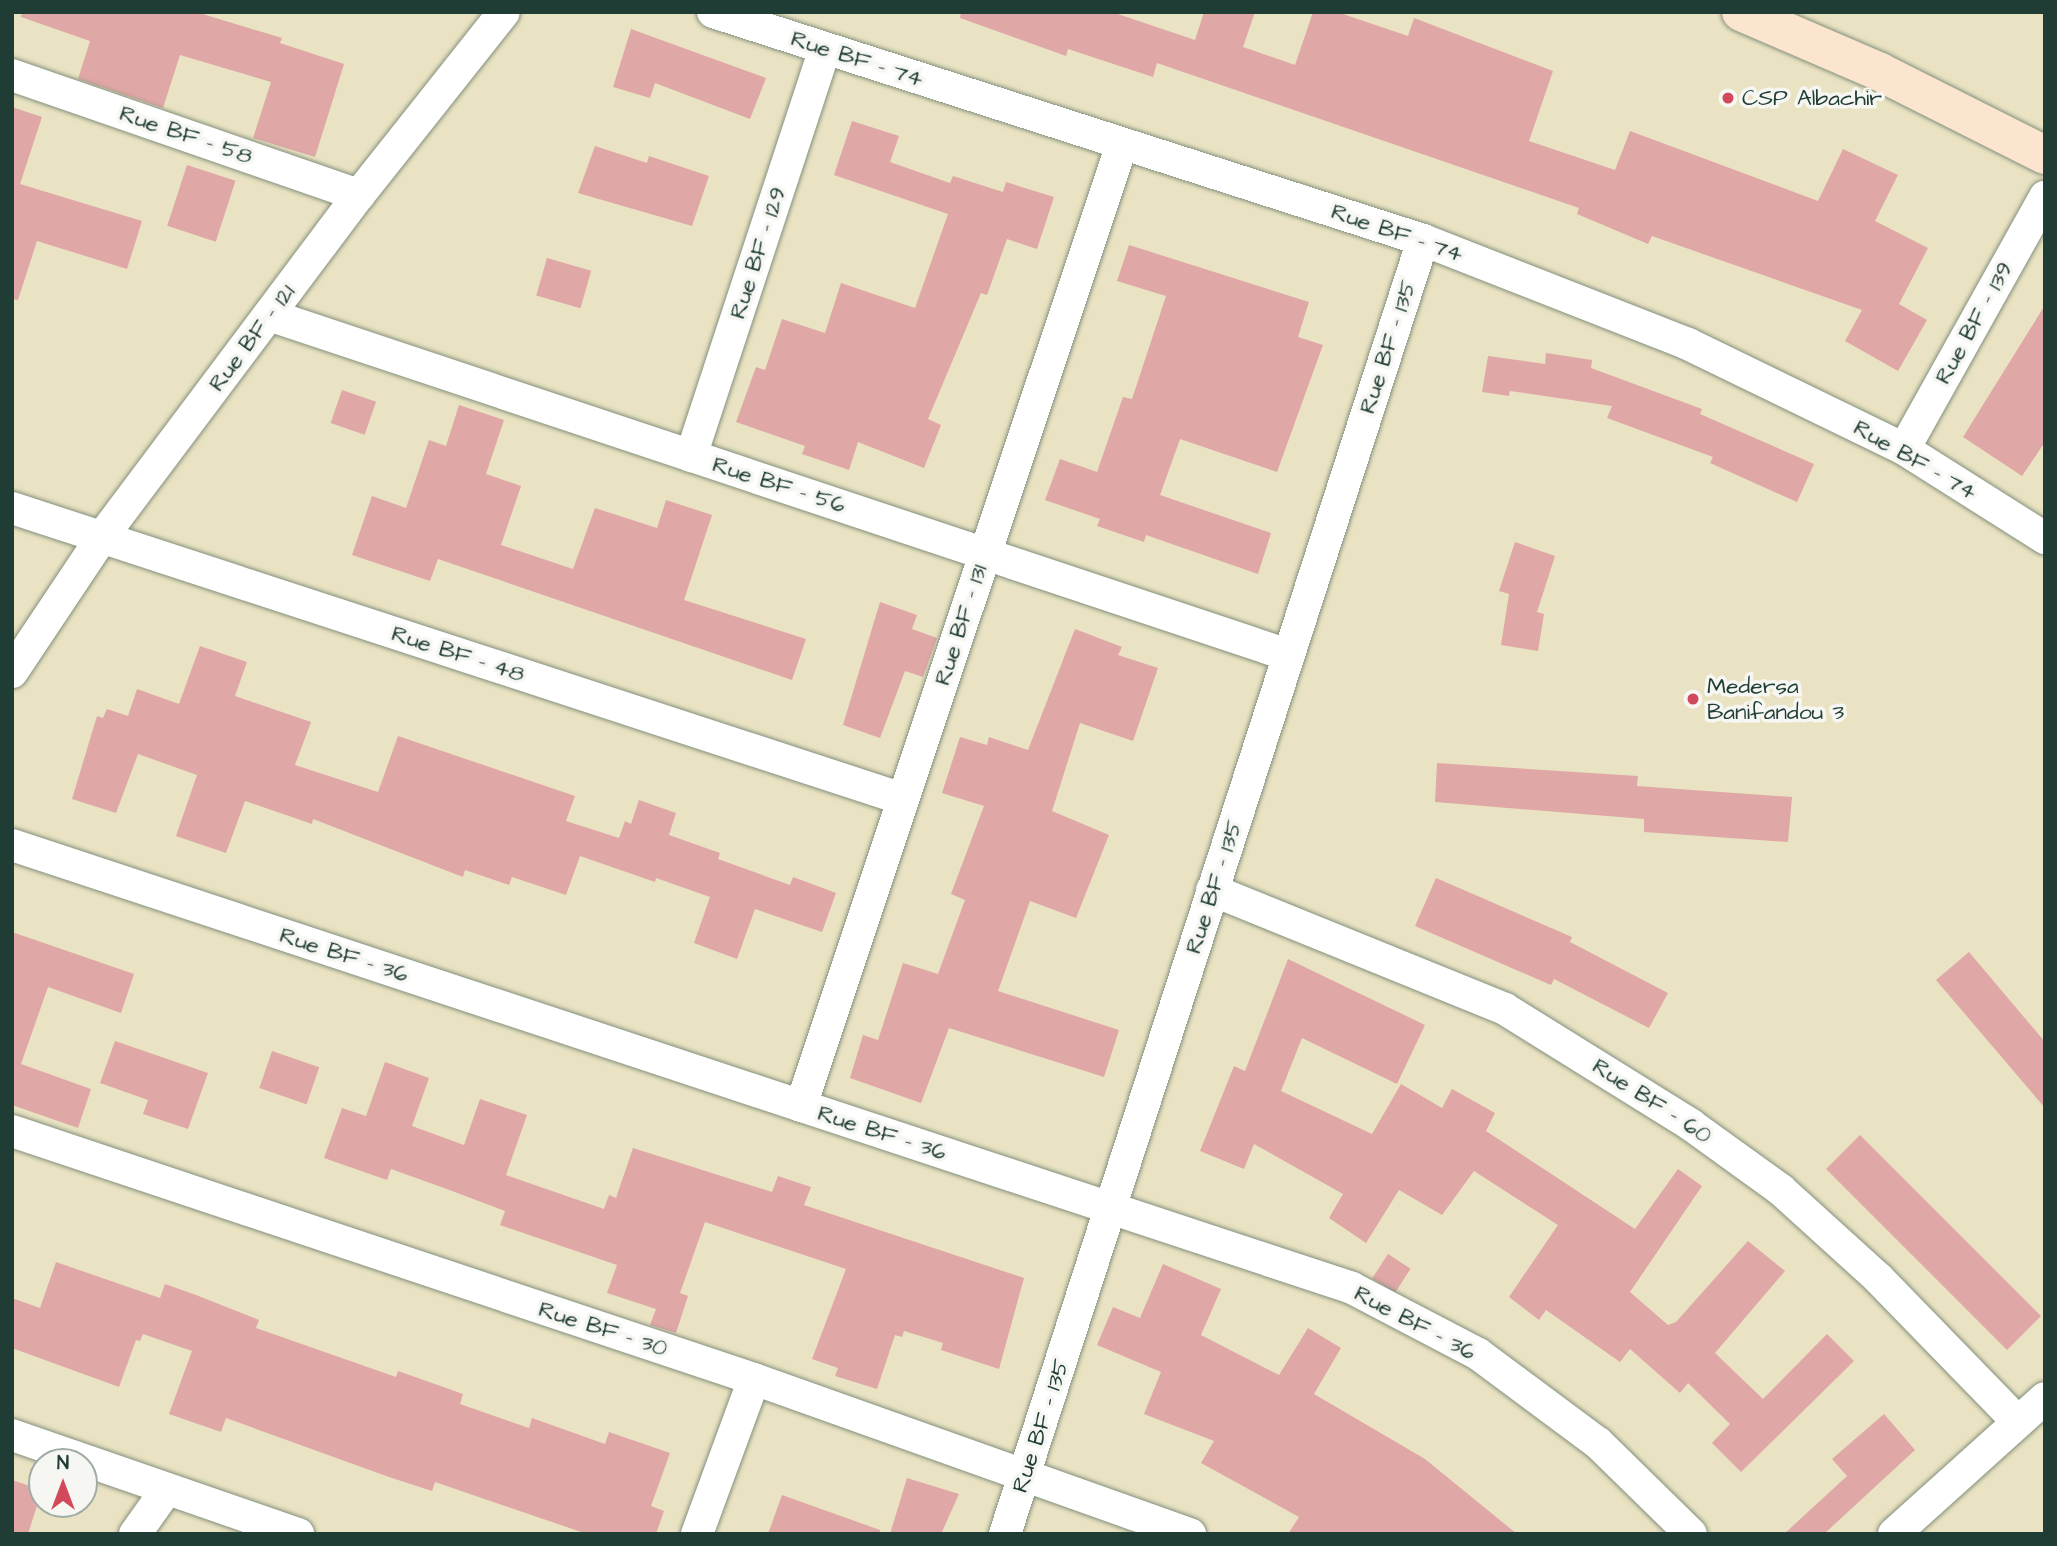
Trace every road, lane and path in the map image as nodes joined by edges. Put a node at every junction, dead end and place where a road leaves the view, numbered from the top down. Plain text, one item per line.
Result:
1 (505, 12) edge
2 (713, 12) edge
3 (1741, 12) edge
4 (825, 49) junction
5 (12, 75) edge
6 (1122, 144) junction
7 (2045, 155) edge
8 (359, 195) junction
9 (2045, 197) edge
10 (1423, 240) junction
11 (269, 315) junction
12 (1904, 449) junction
13 (691, 456) junction
14 (12, 508) edge
15 (102, 537) junction
16 (2045, 538) edge
17 (985, 554) junction
18 (1288, 655) junction
19 (12, 672) edge
20 (903, 799) junction
21 (12, 845) edge
22 (1212, 890) junction
23 (801, 1106) junction
24 (12, 1131) edge
25 (1113, 1209) junction
26 (754, 1379) junction
27 (2045, 1398) edge
28 (2018, 1422) junction
29 (12, 1435) edge
30 (1025, 1475) junction
31 (167, 1489) junction
32 (135, 1534) edge
33 (298, 1534) edge
34 (697, 1534) edge
35 (1005, 1534) edge
36 (1190, 1534) edge
37 (1691, 1534) edge
38 (1894, 1534) edge

1 - 8 street, Rue BF - 121
2 - 4 street, Rue BF - 74
3 - 7 main road
4 - 6 street, Rue BF - 74
4 - 13 street, Rue BF - 129
5 - 8 street, Rue BF - 58
6 - 10 street, Rue BF - 74
6 - 17 street, Rue BF - 131
8 - 11 street, Rue BF - 121
9 - 12 street, Rue BF - 139
10 - 12 street, Rue BF - 74
10 - 18 street, Rue BF - 135
11 - 13 street, Rue BF - 56
11 - 15 street, Rue BF - 121
12 - 16 street, Rue BF - 74
13 - 17 street, Rue BF - 56
14 - 15 street, Rue BF - 48
15 - 19 street, Rue BF - 121
15 - 20 street, Rue BF - 48
17 - 18 street, Rue BF - 56
17 - 20 street, Rue BF - 131
18 - 22 street, Rue BF - 135
20 - 23 street, Rue BF - 131
21 - 23 street, Rue BF - 36
22 - 25 street, Rue BF - 135
22 - 28 street, Rue BF - 60
23 - 25 street, Rue BF - 36
24 - 26 street, Rue BF - 30
25 - 30 street, Rue BF - 135
25 - 37 street, Rue BF - 36
26 - 30 street, Rue BF - 30
26 - 34 street
27 - 28 street
28 - 38 street
29 - 31 street
30 - 35 street, Rue BF - 135
30 - 36 street, Rue BF - 30
31 - 32 street
31 - 33 street

